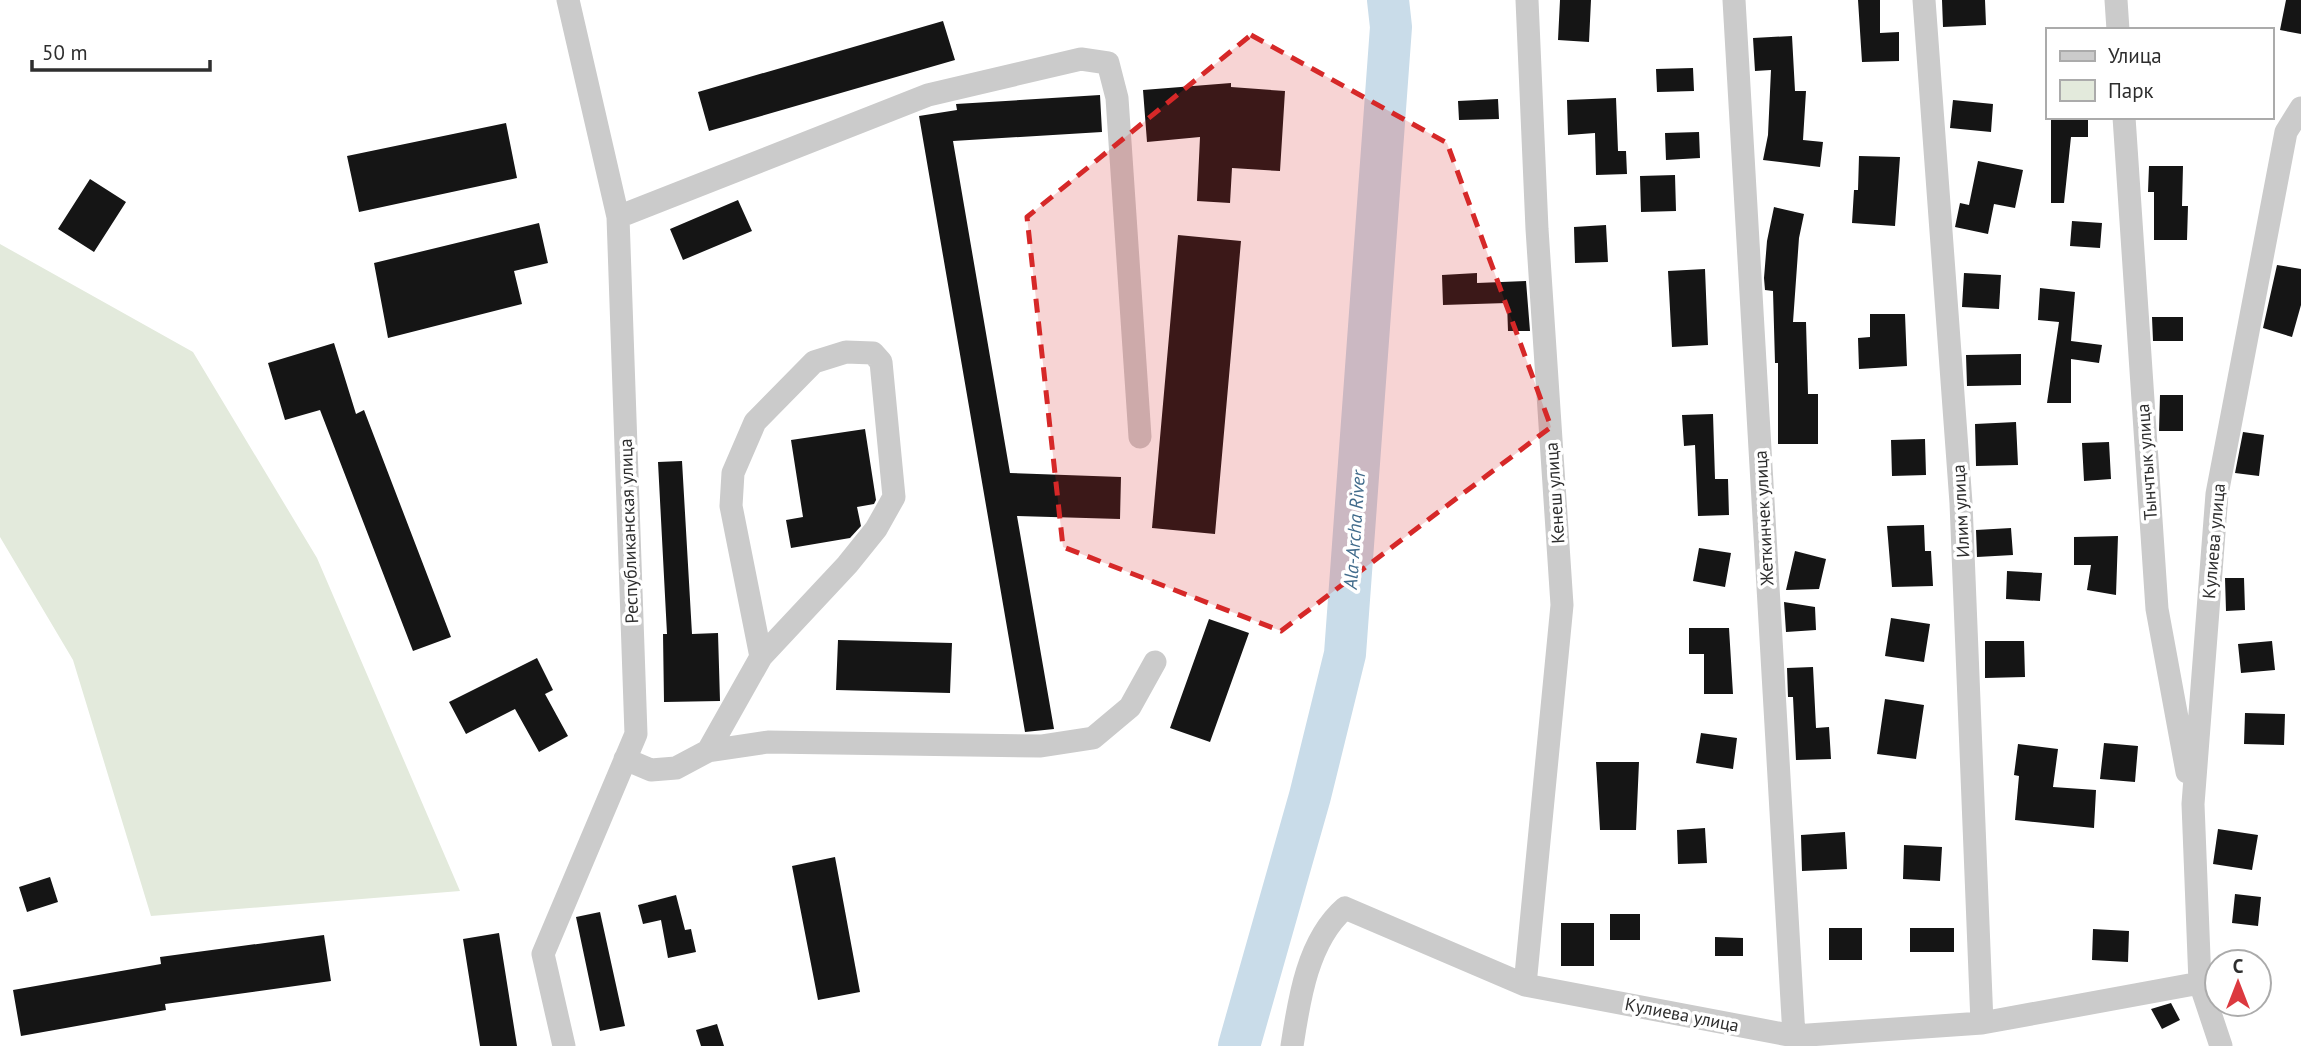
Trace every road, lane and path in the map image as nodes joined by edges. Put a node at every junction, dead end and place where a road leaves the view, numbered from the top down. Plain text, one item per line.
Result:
1 (568, 0) edge
2 (1527, 0) edge
3 (1734, 0) edge
4 (1924, 0) edge
5 (2116, 0) edge
6 (2118, 28) edge
7 (2301, 108) edge
8 (2124, 119) edge
9 (618, 217) junction
10 (1140, 437) dead end
11 (761, 657) junction
12 (1155, 662) dead end
13 (708, 751) junction
14 (625, 760) junction
15 (2193, 804) junction
16 (2200, 983) junction
17 (1525, 985) junction
18 (1982, 1023) junction
19 (1794, 1036) junction
20 (564, 1046) edge
21 (1292, 1046) edge
22 (2221, 1046) edge

1 - 9 street, Республиканская улица
2 - 17 street, Кенеш улица
3 - 19 street, Жеткинчек улица
4 - 18 street, Илим улица
5 - 6 street
7 - 15 street, Кулиева улица
8 - 15 street, Тынчтык улица
9 - 10 street
9 - 14 street, Республиканская улица
11 - 11 street
11 - 13 street
12 - 13 street
13 - 14 street
14 - 20 street, Республиканская улица
15 - 16 street, Кулиева улица
16 - 18 street, Кулиева улица
16 - 22 street, Кулиева улица
17 - 19 street, Кулиева улица
17 - 21 street, Кулиева улица
18 - 19 street, Кулиева улица

